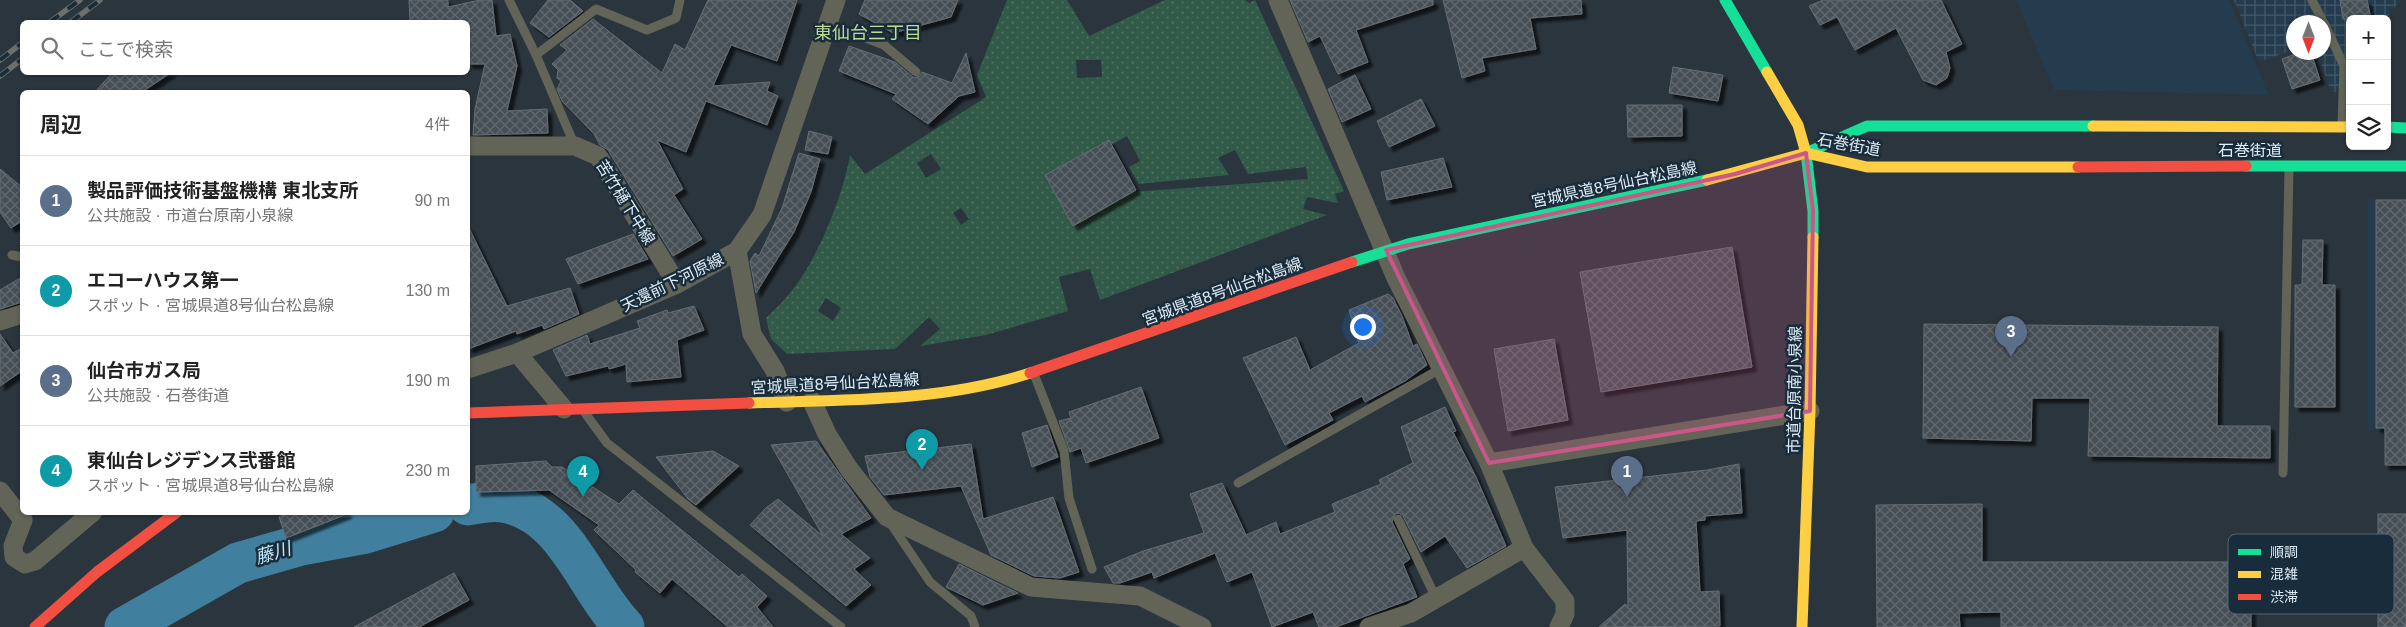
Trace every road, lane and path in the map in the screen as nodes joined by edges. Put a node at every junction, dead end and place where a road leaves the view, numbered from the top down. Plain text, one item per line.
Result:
1 (509, 0) edge
2 (680, 0) edge
3 (836, 0) edge
4 (1278, 0) edge
5 (1725, 0) edge
6 (2312, 0) edge
7 (2319, 15) edge
8 (827, 24) junction
9 (2331, 39) edge
10 (536, 55) junction
11 (916, 72) dead end
12 (2346, 127) edge
13 (2391, 128) edge
14 (2406, 128) edge
15 (470, 146) edge
16 (575, 146) junction
17 (1806, 154) junction
18 (2289, 166) junction
19 (2406, 166) edge
20 (1386, 250) junction
21 (737, 251) junction
22 (12, 255) dead end
23 (20, 257) edge
24 (677, 284) junction
25 (20, 315) edge
26 (0, 321) edge
27 (517, 353) junction
28 (470, 368) edge
29 (1442, 368) junction
30 (1033, 372) junction
31 (812, 401) junction
32 (787, 402) junction
33 (573, 409) junction
34 (1810, 411) junction
35 (470, 413) edge
36 (1489, 463) junction
37 (2283, 473) dead end
38 (1238, 484) dead end
39 (0, 491) edge
40 (89, 515) edge
41 (166, 515) edge
42 (887, 518) junction
43 (1398, 519) dead end
44 (1524, 548) junction
45 (1092, 569) dead end
46 (1436, 598) junction
47 (35, 627) edge
48 (841, 627) edge
49 (975, 627) edge
50 (1202, 627) edge
51 (1369, 627) edge
52 (1559, 627) edge
53 (1802, 627) edge

1 - 10 lane
2 - 10 lane
3 - 8 street, 天還前下河原線
4 - 20 street
5 - 17 main road
6 - 7 lane
8 - 11 lane
8 - 21 street, 天還前下河原線
9 - 12 lane
10 - 16 lane
12 - 17 main road, 石巻街道
13 - 14 main road
15 - 16 street, 苦竹樋下中線
16 - 24 street, 苦竹樋下中線
17 - 18 main road, 石巻街道
17 - 20 main road, 宮城県道8号仙台松島線
17 - 34 main road, 市道台原南小泉線
18 - 19 main road, 石巻街道
18 - 37 lane
20 - 29 street
20 - 30 main road, 宮城県道8号仙台松島線
21 - 24 street, 天還前下河原線
21 - 32 street
22 - 23 lane
24 - 27 street, 天還前下河原線
25 - 26 street
27 - 28 street, 天還前下河原線
27 - 33 street
29 - 36 street
29 - 38 lane
30 - 31 main road, 宮城県道8号仙台松島線
30 - 45 lane
31 - 32 main road, 宮城県道8号仙台松島線
31 - 42 street
32 - 33 main road, 宮城県道8号仙台松島線
33 - 35 main road, 宮城県道8号仙台松島線
33 - 48 lane
34 - 36 street
34 - 53 main road, 市道台原南小泉線
36 - 44 street
39 - 40 street
41 - 47 main road
42 - 49 lane
42 - 50 street
43 - 46 lane
44 - 46 street
44 - 52 street
46 - 51 street

